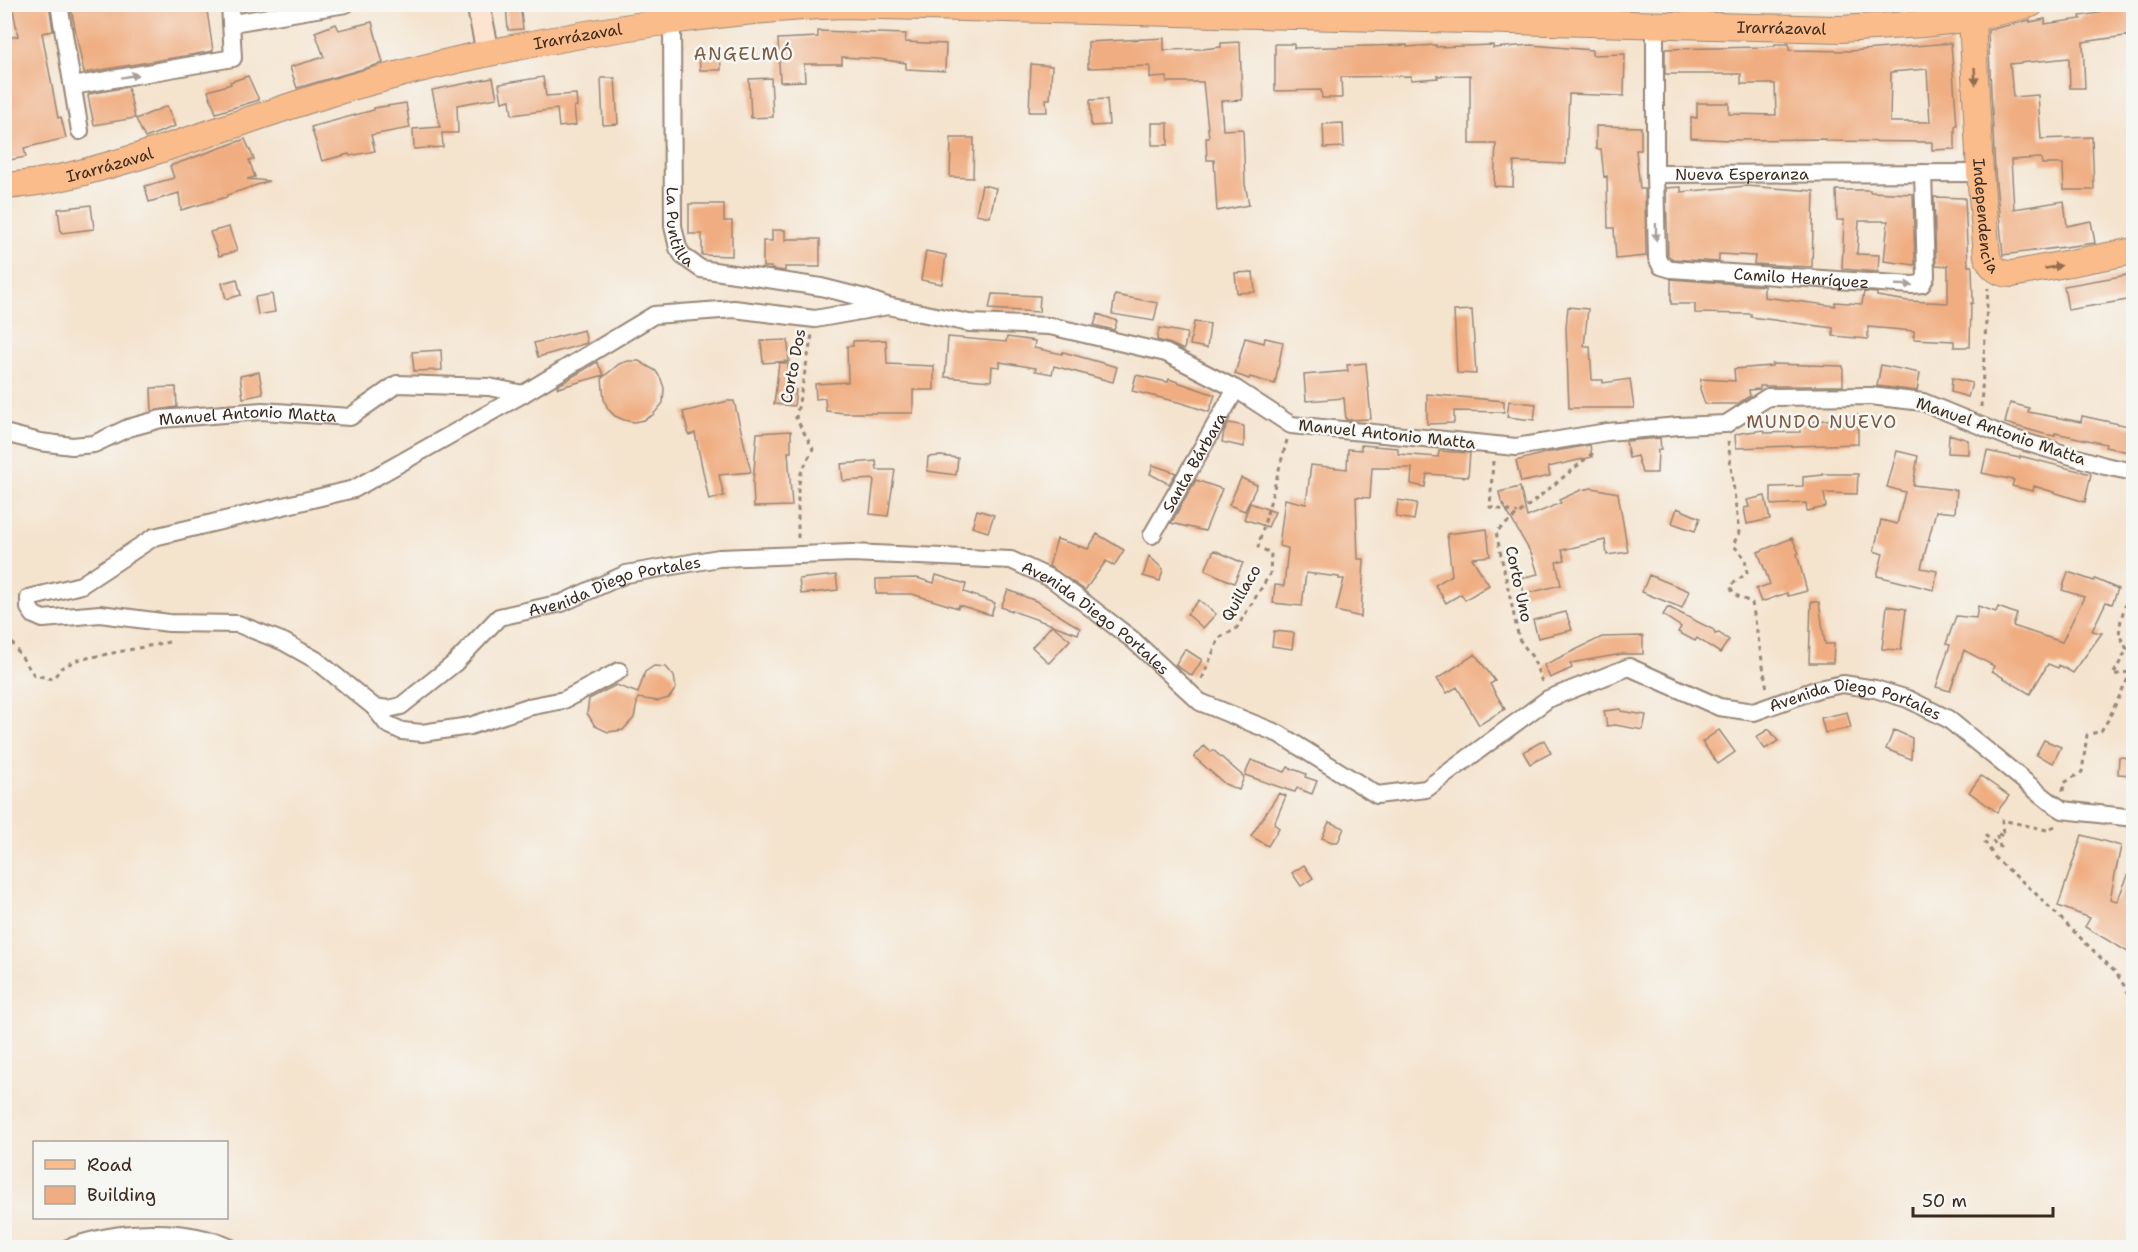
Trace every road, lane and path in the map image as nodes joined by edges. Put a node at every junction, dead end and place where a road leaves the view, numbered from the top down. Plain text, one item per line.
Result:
1 (59, 4) edge
2 (230, 4) edge
3 (346, 4) edge
4 (478, 4) edge
5 (2031, 4) edge
6 (1972, 18) junction
7 (672, 21) junction
8 (232, 23) junction
9 (1655, 24) junction
10 (488, 54) junction
11 (73, 86) junction
12 (80, 131) dead end
13 (1923, 173) junction
14 (1655, 174) junction
15 (1980, 174) junction
16 (4, 186) edge
17 (2133, 251) edge
18 (1996, 270) junction
19 (888, 306) junction
20 (815, 319) junction
21 (1236, 389) junction
22 (523, 394) junction
23 (1977, 423) junction
24 (1726, 424) junction
25 (1291, 425) junction
26 (1616, 431) junction
27 (4, 433) edge
28 (1494, 444) junction
29 (2133, 471) edge
30 (1518, 513) junction
31 (1152, 535) dead end
32 (798, 555) junction
33 (2133, 577) edge
34 (4, 637) edge
35 (171, 642) dead end
36 (619, 670) dead end
37 (2132, 672) edge
38 (1548, 699) junction
39 (1200, 702) junction
40 (1770, 706) junction
41 (374, 707) junction
42 (2063, 810) junction
43 (2133, 818) edge
44 (2133, 1002) edge
45 (68, 1248) edge
46 (231, 1248) edge

1 - 11 street
2 - 8 street
3 - 8 street
4 - 10 street
5 - 6 main road, Irarrázaval
6 - 9 main road, Irarrázaval
6 -> 15 main road, Independencia
7 - 9 main road, Irarrázaval
7 - 10 main road, Irarrázaval
7 - 19 street, La Puntilla
11 -> 8 street
9 - 14 street, Nueva Esperanza
10 - 16 main road, Irarrázaval
11 - 12 street
13 - 14 street, Nueva Esperanza
14 -> 13 street, Camilo Henríquez
13 - 15 street, Nueva Esperanza
15 - 18 main road, Independencia
18 -> 17 main road, Independencia
18 - 23 path
19 - 20 street, Manuel Antonio Matta
19 - 21 street, Manuel Antonio Matta
20 - 22 street, Manuel Antonio Matta
20 - 32 path, Corto Dos
21 - 25 street, Manuel Antonio Matta
21 - 31 street, Santa Bárbara
22 - 27 street, Manuel Antonio Matta
22 - 41 street, Manuel Antonio Matta
23 - 24 street, Manuel Antonio Matta
23 - 29 street, Manuel Antonio Matta
24 - 26 street, Manuel Antonio Matta
24 - 40 path
25 - 28 street, Manuel Antonio Matta
25 - 39 path, Quillaco
26 - 28 street, Manuel Antonio Matta
26 - 30 path, Corto Uno
28 - 30 path
30 - 38 path, Corto Uno
32 - 39 street, Avenida Diego Portales
32 - 41 street, Avenida Diego Portales
33 - 37 path
34 - 35 path
36 - 41 street
37 - 42 path
38 - 39 street, Avenida Diego Portales
38 - 40 street, Avenida Diego Portales
40 - 42 street, Avenida Diego Portales
42 - 43 street, Avenida Diego Portales
42 - 44 path
45 - 46 street

